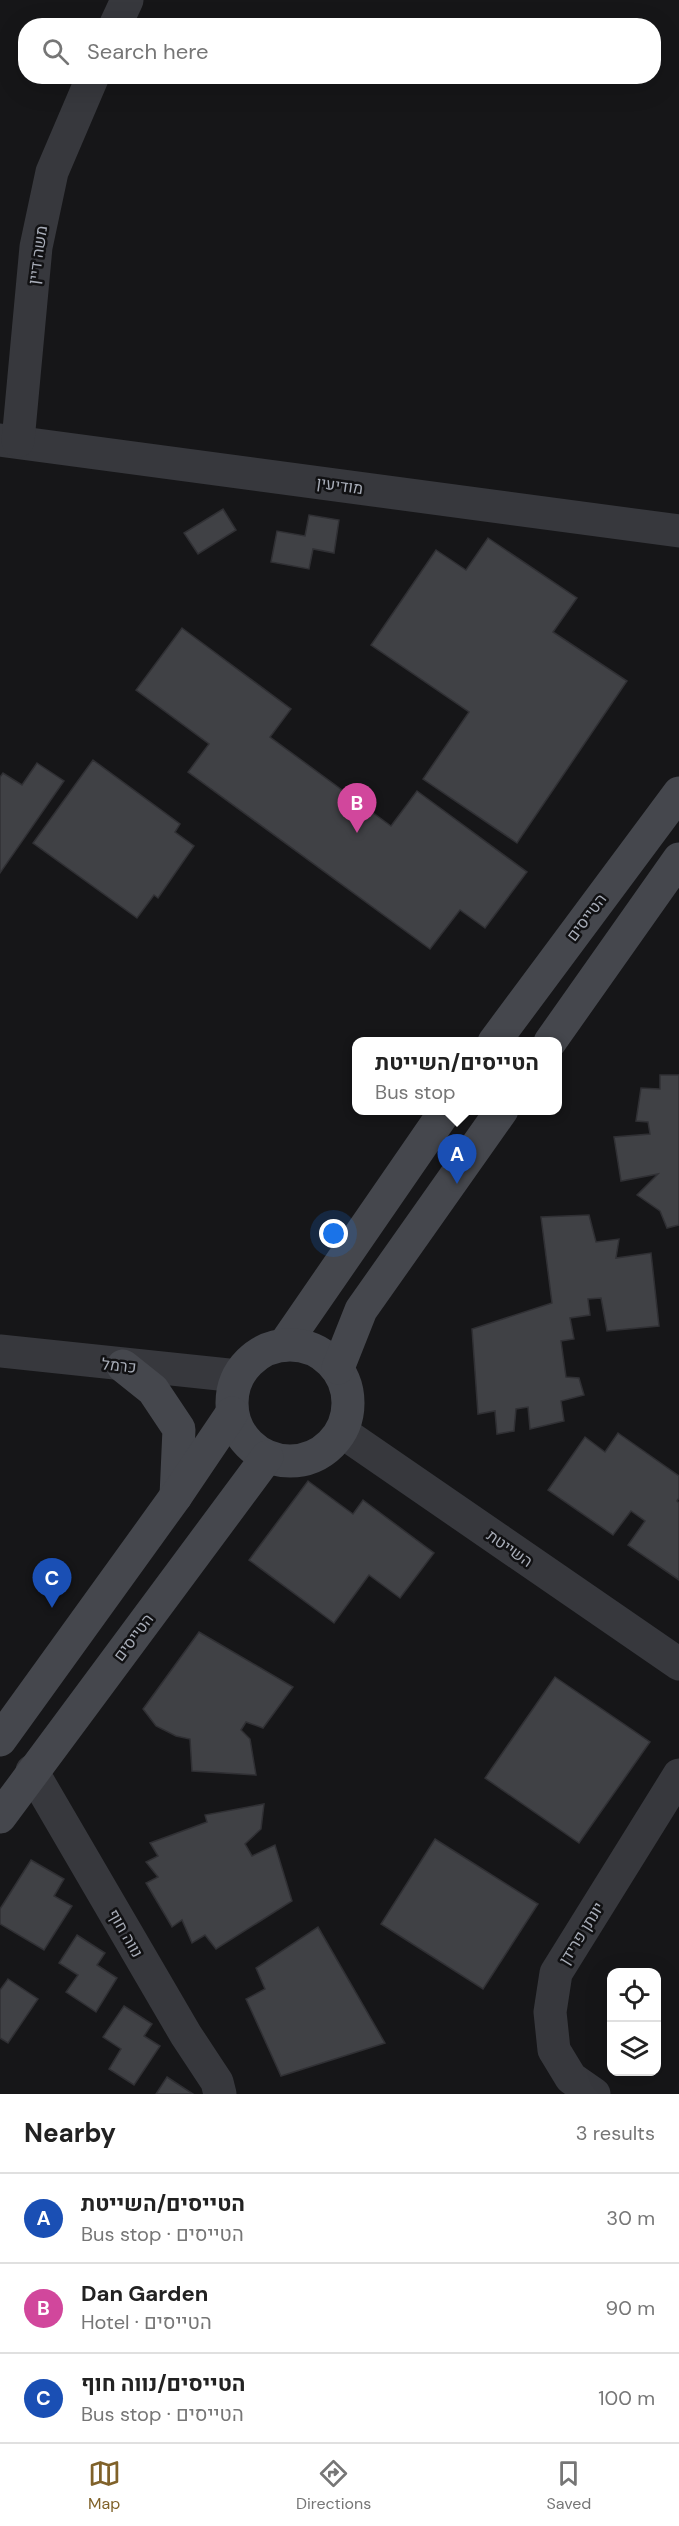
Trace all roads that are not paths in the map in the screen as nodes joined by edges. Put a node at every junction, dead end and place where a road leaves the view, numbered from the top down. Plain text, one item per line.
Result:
1 (127, 0) edge
2 (119, 18) edge
3 (90, 84) edge
4 (9, 440) edge
5 (679, 531) edge
6 (679, 793) edge
7 (679, 859) edge
8 (497, 1037) edge
9 (553, 1037) edge
10 (443, 1115) edge
11 (498, 1115) edge
12 (284, 1345) junction
13 (0, 1351) edge
14 (123, 1366) junction
15 (338, 1368) junction
16 (238, 1376) junction
17 (232, 1413) junction
18 (342, 1432) junction
19 (267, 1457) junction
20 (176, 1496) junction
21 (679, 1664) edge
22 (0, 1740) edge
23 (32, 1771) junction
24 (679, 1775) edge
25 (0, 1817) edge
26 (220, 2094) edge
27 (594, 2094) edge

1 - 2 street
3 - 4 street, משה דיין
4 - 5 street, מודיעין
6 - 8 street, הטייסים
7 - 9 street
10 - 12 street
11 - 15 street
12 - 15 street
12 - 16 street
13 - 14 street, כרמל
14 - 16 street, כרמל
14 - 20 street
15 - 18 street
16 - 17 street
17 - 19 street
17 - 20 street
18 - 19 street
18 - 21 street, השייטת
19 - 23 street, הטייסים
20 - 22 street
23 - 25 street, הטייסים
23 - 26 street, נווה חוף
24 - 27 street, יונתן פרידן

